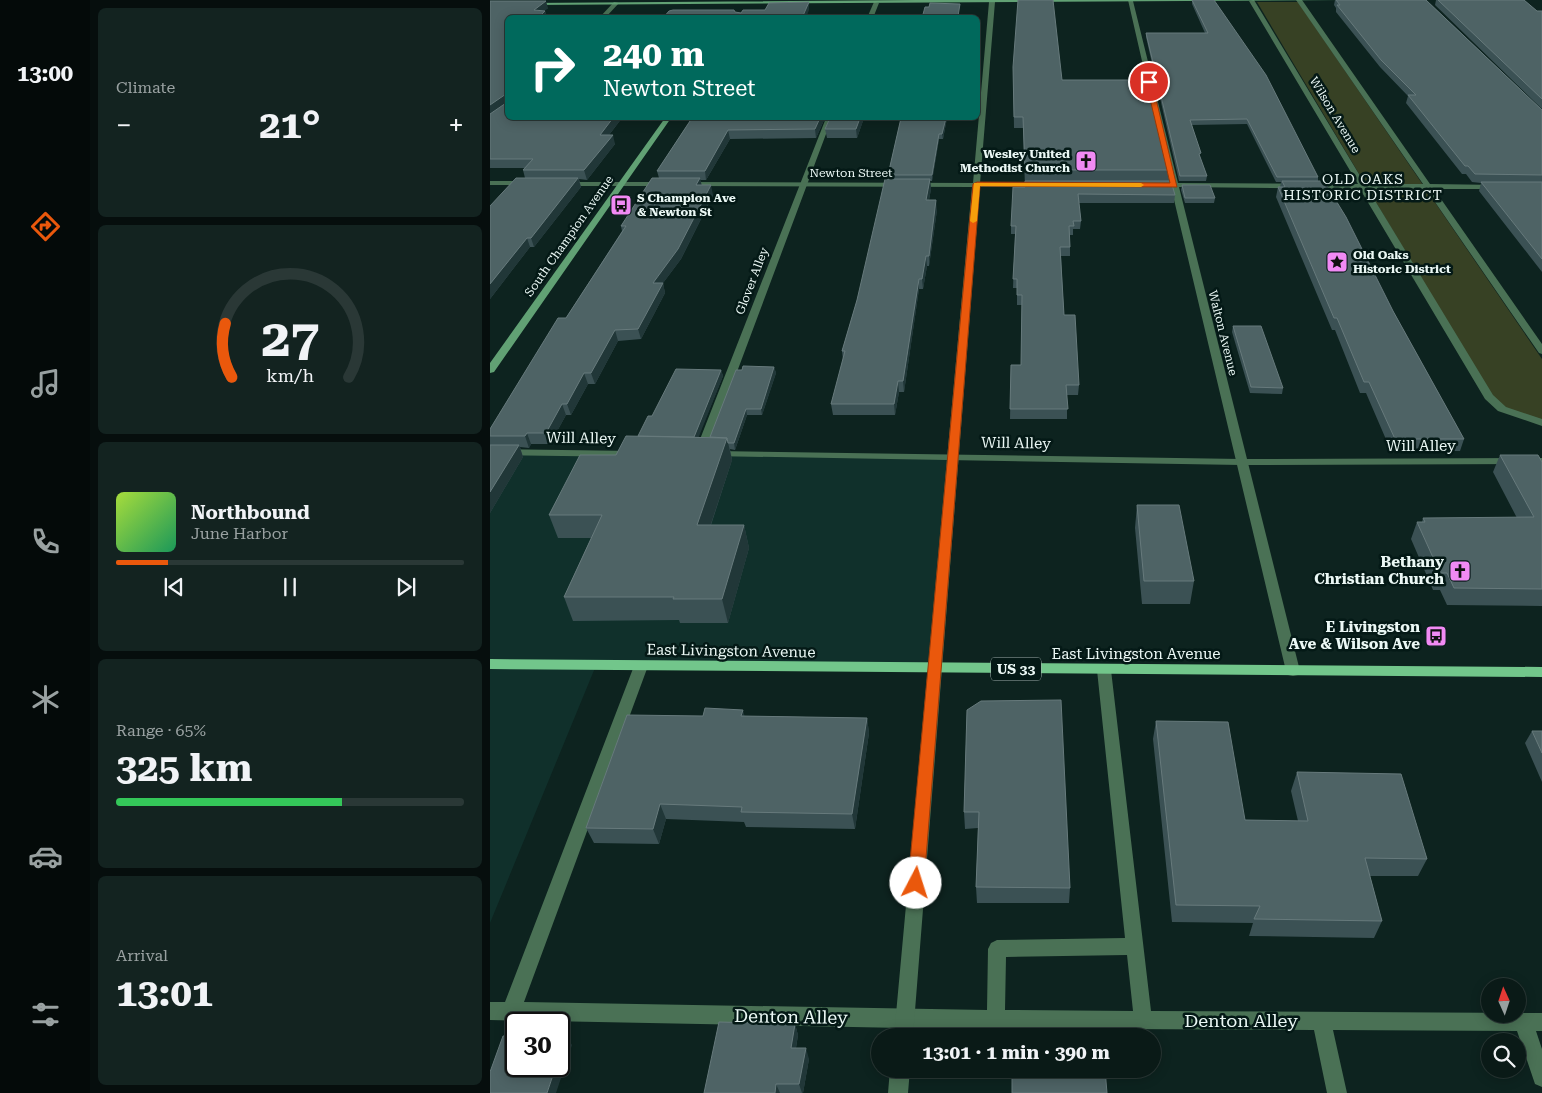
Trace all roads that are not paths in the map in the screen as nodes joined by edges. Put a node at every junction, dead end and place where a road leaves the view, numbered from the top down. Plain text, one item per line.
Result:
1 (1299, 0) edge
2 (1339, 0) edge
3 (1130, 1) junction
4 (1252, 1) edge
5 (750, 2) edge
6 (992, 2) junction
7 (519, 3) edge
8 (616, 3) junction
9 (876, 3) junction
10 (745, 9) edge
11 (604, 15) edge
12 (871, 15) edge
13 (667, 120) edge
14 (828, 120) edge
15 (490, 183) edge
16 (539, 183) edge
17 (549, 184) edge
18 (621, 184) junction
19 (670, 184) edge
20 (679, 184) edge
21 (801, 184) junction
22 (977, 184) junction
23 (1046, 185) edge
24 (1145, 185) edge
25 (1174, 185) junction
26 (1363, 186) junction
27 (1429, 186) junction
28 (1503, 187) edge
29 (1542, 351) edge
30 (490, 370) edge
31 (1542, 423) edge
32 (490, 452) edge
33 (643, 454) edge
34 (695, 454) joint
35 (952, 457) junction
36 (1542, 461) edge
37 (1242, 462) junction
38 (490, 664) edge
39 (641, 666) junction
40 (934, 669) junction
41 (1104, 670) junction
42 (1293, 671) junction
43 (1542, 672) edge
44 (1135, 946) junction
45 (490, 1011) edge
46 (511, 1011) junction
47 (996, 1020) junction
48 (1142, 1020) junction
49 (1322, 1021) junction
50 (1532, 1022) edge
51 (904, 1028) edge
52 (1542, 1077) edge
53 (899, 1078) edge
54 (898, 1093) edge
55 (1337, 1093) edge

1 - 2 street
1 - 4 street
1 - 27 street
3 - 4 street
3 - 6 street
3 - 25 street, Walton Avenue
4 - 26 street, Wilson Avenue
5 - 8 street
5 - 9 street
5 - 10 street
6 - 9 street
6 - 22 street
7 - 8 street
8 - 11 street
9 - 12 street
13 - 18 street, South Champion Avenue
14 - 21 street, Glover Alley
15 - 16 street
17 - 18 street
18 - 19 street
18 - 30 street, South Champion Avenue
20 - 21 street, Newton Street
21 - 22 street, Newton Street
21 - 34 street, Glover Alley
22 - 23 street, Newton Street
22 - 35 street
24 - 25 street
25 - 26 street
25 - 37 street, Walton Avenue
26 - 27 street
26 - 31 street, Wilson Avenue
27 - 28 street
27 - 29 street
32 - 33 street, Will Alley
34 - 35 street, Will Alley
35 - 37 street, Will Alley
35 - 40 street
36 - 37 street, Will Alley
37 - 42 street, Walton Avenue
38 - 39 main road, East Livingston Avenue / US 33
39 - 40 main road, East Livingston Avenue / US 33
39 - 46 street
40 - 41 main road, East Livingston Avenue / US 33
40 - 51 street
41 - 42 main road, East Livingston Avenue / US 33
41 - 44 street
42 - 43 main road, East Livingston Avenue / US 33
44 - 47 street
44 - 48 street
45 - 46 street, Denton Alley
46 - 51 street, Denton Alley
47 - 48 street, Denton Alley
47 - 51 street, Denton Alley
48 - 49 street, Denton Alley
49 - 50 street, Denton Alley
49 - 55 street
50 - 52 street
53 - 54 street

